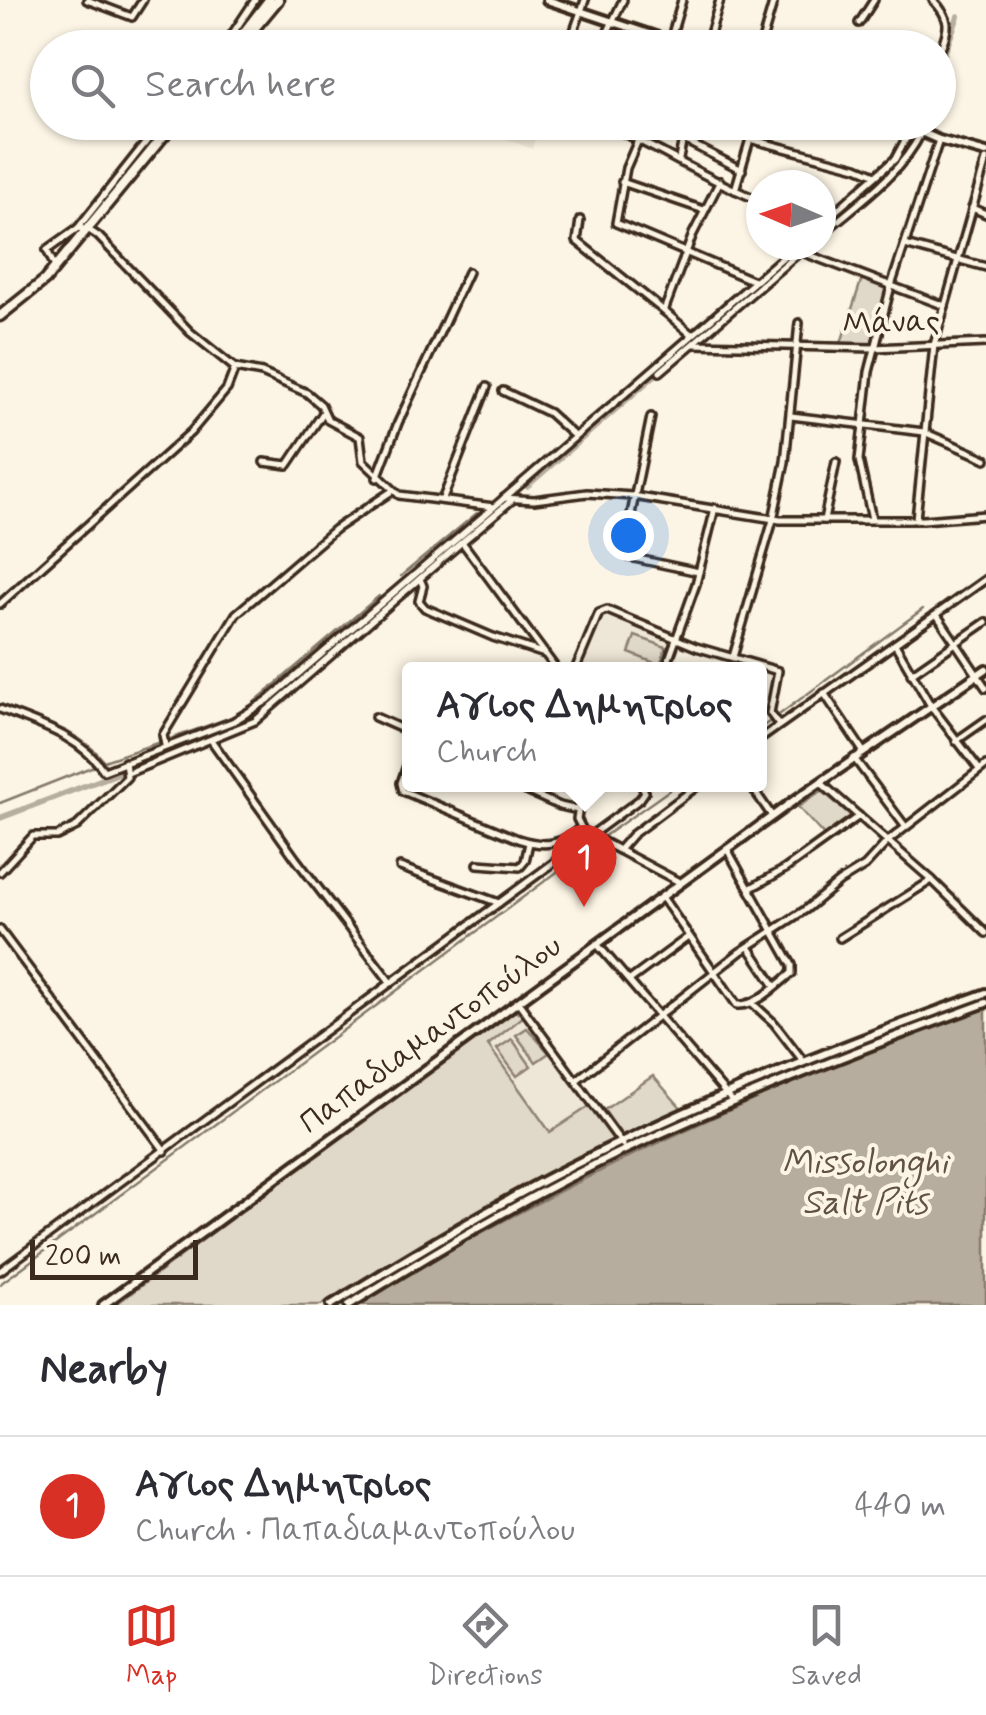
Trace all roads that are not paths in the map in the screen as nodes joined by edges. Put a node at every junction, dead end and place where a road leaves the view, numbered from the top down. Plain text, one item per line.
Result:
1 (87, 0) edge
2 (143, 0) edge
3 (255, 0) edge
4 (270, 0) edge
5 (278, 0) edge
6 (546, 0) edge
7 (585, 0) edge
8 (623, 0) edge
9 (682, 0) edge
10 (720, 0) edge
11 (774, 0) edge
12 (874, 0) edge
13 (933, 0) edge
14 (583, 11) junction
15 (611, 19) junction
16 (859, 24) dead end
17 (235, 30) edge
18 (248, 30) edge
19 (251, 30) edge
20 (575, 30) edge
21 (607, 30) edge
22 (637, 30) edge
23 (673, 30) edge
24 (711, 30) edge
25 (765, 30) edge
26 (946, 30) edge
27 (149, 140) edge
28 (160, 140) edge
29 (638, 140) edge
30 (643, 140) edge
31 (684, 140) joint
32 (750, 140) edge
33 (754, 140) edge
34 (907, 140) edge
35 (917, 140) edge
36 (939, 140) joint
37 (986, 157) edge
38 (679, 159) junction
39 (742, 170) junction
40 (878, 176) junction
41 (720, 181) junction
42 (622, 182) junction
43 (735, 190) junction
44 (746, 194) edge
45 (972, 208) junction
46 (704, 210) junction
47 (836, 211) edge
48 (986, 214) edge
49 (580, 220) dead end
50 (836, 221) edge
51 (83, 229) junction
52 (905, 245) junction
53 (687, 250) junction
54 (958, 259) junction
55 (783, 260) edge
56 (786, 260) edge
57 (828, 260) edge
58 (986, 267) edge
59 (56, 268) junction
60 (468, 272) dead end
61 (754, 281) junction
62 (891, 286) junction
63 (945, 306) junction
64 (664, 311) junction
65 (0, 316) edge
66 (800, 322) dead end
67 (692, 335) junction
68 (986, 342) edge
69 (693, 344) junction
70 (934, 345) junction
71 (796, 348) junction
72 (874, 348) junction
73 (235, 368) junction
74 (660, 372) dead end
75 (487, 387) dead end
76 (503, 392) dead end
77 (324, 412) junction
78 (790, 416) junction
79 (651, 417) dead end
80 (863, 426) junction
81 (924, 432) junction
82 (574, 435) junction
83 (986, 459) edge
84 (264, 462) dead end
85 (836, 462) dead end
86 (377, 478) junction
87 (392, 491) junction
88 (633, 496) junction
89 (443, 498) junction
90 (504, 498) junction
91 (512, 500) junction
92 (494, 506) junction
93 (715, 508) junction
94 (986, 515) edge
95 (773, 520) junction
96 (824, 520) junction
97 (872, 520) junction
98 (916, 520) junction
99 (462, 542) junction
100 (699, 572) junction
101 (420, 578) junction
102 (986, 579) edge
103 (0, 604) edge
104 (937, 614) junction
105 (986, 622) edge
106 (678, 640) junction
107 (956, 643) junction
108 (894, 644) junction
109 (546, 654) junction
110 (733, 657) junction
111 (552, 662) edge
112 (579, 662) edge
113 (668, 662) edge
114 (748, 662) edge
115 (767, 668) edge
116 (986, 669) edge
117 (911, 674) junction
118 (977, 675) junction
119 (986, 688) edge
120 (824, 693) junction
121 (930, 706) junction
122 (0, 710) edge
123 (767, 714) edge
124 (375, 717) dead end
125 (767, 719) edge
126 (986, 720) edge
127 (779, 725) junction
128 (402, 729) edge
129 (767, 734) edge
130 (211, 740) junction
131 (956, 741) junction
132 (166, 746) junction
133 (863, 752) junction
134 (854, 758) junction
135 (125, 762) junction
136 (983, 767) edge
137 (128, 773) junction
138 (820, 782) junction
139 (408, 792) edge
140 (526, 792) dead end
141 (581, 792) edge
142 (645, 792) edge
143 (689, 792) edge
144 (756, 792) edge
145 (578, 810) junction
146 (772, 816) junction
147 (859, 816) junction
148 (905, 826) junction
149 (581, 828) junction
150 (591, 834) junction
151 (888, 840) junction
152 (529, 842) junction
153 (727, 849) junction
154 (619, 850) junction
155 (478, 864) dead end
156 (400, 867) dead end
157 (0, 872) edge
158 (932, 880) junction
159 (680, 883) junction
160 (750, 888) junction
161 (662, 897) junction
162 (499, 903) junction
163 (0, 930) edge
164 (774, 930) junction
165 (986, 933) edge
166 (688, 937) junction
167 (840, 938) dead end
168 (597, 944) junction
169 (748, 946) junction
170 (713, 974) junction
171 (630, 980) junction
172 (391, 983) junction
173 (774, 986) junction
174 (986, 993) edge
175 (518, 1002) junction
176 (752, 1003) junction
177 (986, 1003) edge
178 (658, 1013) junction
179 (804, 1062) junction
180 (578, 1080) junction
181 (731, 1098) junction
182 (624, 1146) junction
183 (165, 1152) junction
184 (0, 1272) edge
185 (104, 1305) edge
186 (330, 1305) edge
187 (349, 1305) edge

1 - 2 street
3 - 17 street
4 - 18 main road
5 - 19 main road
6 - 14 main road
7 - 14 street
8 - 15 street
9 - 23 street
10 - 24 street
11 - 25 street
12 - 16 street
13 - 26 street
14 - 15 main road
14 - 20 street
15 - 21 street
15 - 22 main road
27 - 51 street
28 - 51 main road
29 - 42 street
30 - 38 street
31 - 38 street
31 - 39 street
32 - 39 street
33 - 40 street
34 - 40 street
35 - 50 street
36 - 37 main road
36 - 52 street
37 - 45 street
38 - 41 street
39 - 43 street
40 - 47 street
41 - 43 street
41 - 46 street
42 - 46 street
42 - 53 street
43 - 44 street
45 - 48 street
45 - 54 street
46 - 53 street
49 - 64 street
51 - 59 main road
51 - 59 street
51 - 73 street
52 - 54 street
52 - 62 street
53 - 61 street
53 - 64 street
54 - 58 street
54 - 63 street
55 - 61 street
56 - 69 street
57 - 62 street
59 - 65 main road
60 - 86 street
61 - 67 street
62 - 63 street
62 - 72 street
63 - 70 street
64 - 67 street
66 - 71 street
67 - 82 street
68 - 70 street, Μάνας
69 - 71 street, Μάνας
69 - 74 street
70 - 72 street, Μάνας
70 - 81 street
71 - 72 street, Μάνας
71 - 78 street
72 - 80 street
73 - 77 street
73 - 103 street
75 - 89 street
76 - 82 street
77 - 84 street
77 - 86 street
78 - 80 street
78 - 95 street
79 - 88 street
80 - 81 street
80 - 97 street
81 - 83 street
81 - 98 street
82 - 90 street
85 - 96 street
86 - 87 street
87 - 89 street
87 - 132 street
88 - 91 street
88 - 93 street
88 - 100 street
89 - 92 street
90 - 91 street
90 - 92 street
91 - 99 street
92 - 132 street
93 - 95 street
93 - 100 street
94 - 98 street
95 - 96 street
95 - 110 street
96 - 97 street
97 - 98 street
99 - 101 street
99 - 109 street
100 - 106 street
101 - 109 street
101 - 130 street
102 - 104 street
104 - 107 street
104 - 108 street
105 - 107 street
106 - 110 street
106 - 112 street
106 - 113 street
107 - 117 street
107 - 118 street
108 - 117 street
108 - 120 street
109 - 111 street
110 - 114 street
115 - 123 street
116 - 118 main road, Παπαδιαμαντοπούλου
117 - 121 street
118 - 119 street
118 - 121 main road, Παπαδιαμαντοπούλου
120 - 127 street
120 - 133 street
121 - 131 street
121 - 133 main road, Παπαδιαμαντοπούλου
122 - 135 street
124 - 128 street
125 - 127 street
126 - 131 street
127 - 129 street
130 - 137 street
130 - 172 street
131 - 136 street
132 - 135 street
133 - 134 main road, Παπαδιαμαντοπούλου
134 - 138 main road, Παπαδιαμαντοπούλου
134 - 148 street
135 - 137 street
136 - 148 street
137 - 157 street
138 - 146 main road, Παπαδιαμαντοπούλου
138 - 147 street
139 - 152 street
140 - 145 street
141 - 145 street
142 - 150 street
143 - 154 street
144 - 146 street
145 - 149 street
146 - 153 main road, Παπαδιαμαντοπούλου
147 - 151 street
147 - 160 street
148 - 151 street
149 - 150 street
149 - 152 street
150 - 154 street
150 - 162 street
151 - 158 street
151 - 164 street
152 - 155 street
153 - 159 main road, Παπαδιαμαντοπούλου
153 - 160 street
154 - 159 street
156 - 162 street
158 - 165 street
158 - 167 street
159 - 161 main road, Παπαδιαμαντοπούλου
160 - 164 street
161 - 166 street
161 - 168 main road, Παπαδιαμαντοπούλου
162 - 172 street
163 - 183 street
164 - 169 street
164 - 173 street
166 - 170 street
166 - 171 street
168 - 171 street
168 - 175 main road, Παπαδιαμαντοπούλου
169 - 170 street
169 - 173 street
170 - 176 street
170 - 178 street
171 - 178 street
172 - 183 street
173 - 176 street
174 - 179 main road
175 - 180 street
175 - 185 main road, Παπαδιαμαντοπούλου
176 - 179 street
177 - 181 main road
178 - 180 street
178 - 181 street
179 - 181 main road
180 - 182 street
181 - 182 main road
182 - 186 main road
182 - 187 main road
183 - 184 street

